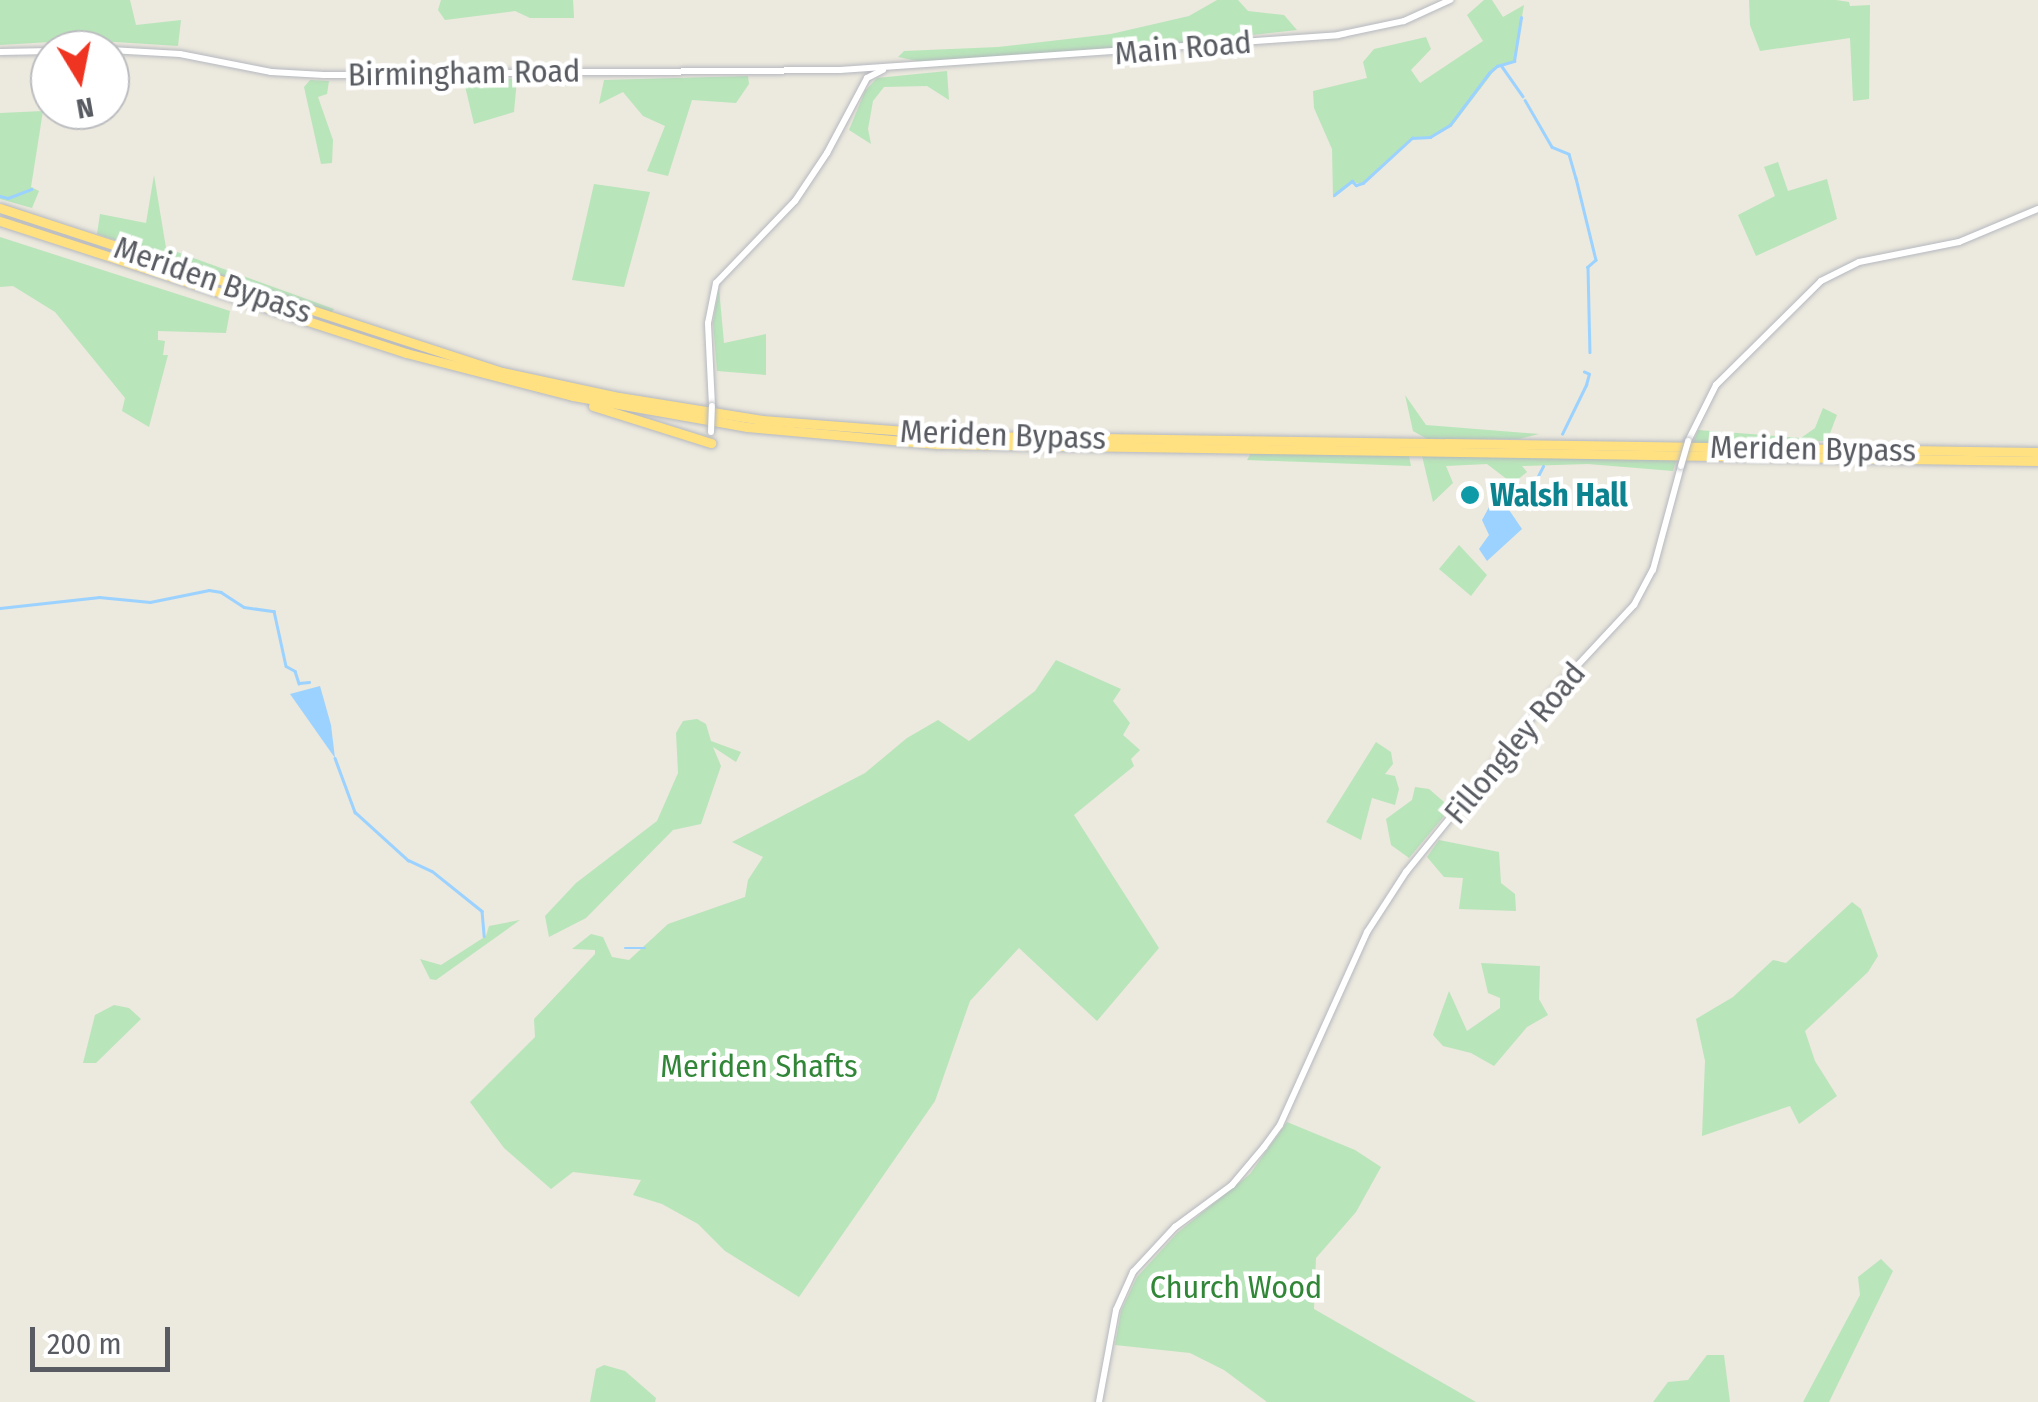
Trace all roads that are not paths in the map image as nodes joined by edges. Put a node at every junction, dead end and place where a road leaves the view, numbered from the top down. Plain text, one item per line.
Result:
1 (1450, 0) edge
2 (30, 51) edge
3 (130, 51) edge
4 (0, 52) edge
5 (864, 74) junction
6 (0, 208) edge
7 (2038, 209) edge
8 (0, 221) edge
9 (573, 396) junction
10 (711, 437) joint
11 (1111, 442) junction
12 (1140, 444) junction
13 (2038, 452) edge
14 (2038, 461) edge
15 (1100, 1402) edge

1 - 5 main road, Main Road
2 - 4 main road
3 - 5 main road, Birmingham Road
5 - 10 main road, bridge
6 - 11 highway, Meriden Bypass
7 - 15 main road, Fillongley Road, bridge
8 - 9 highway, Meriden Bypass
9 - 10 highway
9 - 11 highway, Meriden Bypass
11 - 12 highway, Meriden Bypass
12 - 13 highway, Meriden Bypass
12 - 14 highway, Meriden Bypass

